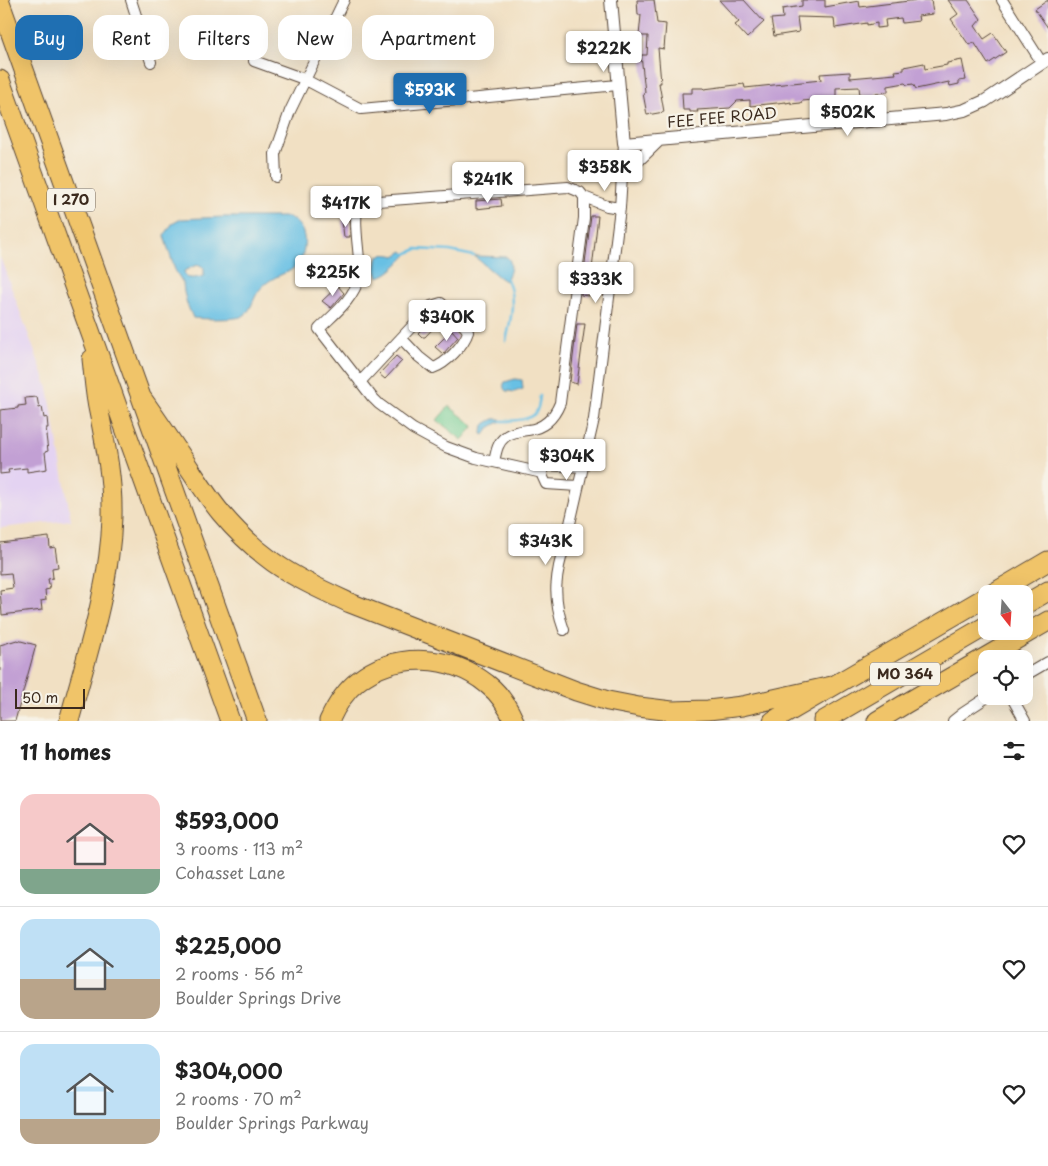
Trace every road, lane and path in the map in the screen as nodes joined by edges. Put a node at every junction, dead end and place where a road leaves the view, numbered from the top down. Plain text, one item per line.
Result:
1 (131, 0) edge
2 (344, 0) edge
3 (611, 0) edge
4 (1002, 0) edge
5 (0, 2) edge
6 (254, 61) dead end
7 (1045, 61) edge
8 (151, 62) dead end
9 (304, 79) junction
10 (0, 80) edge
11 (618, 85) junction
12 (659, 140) junction
13 (624, 143) junction
14 (622, 175) junction
15 (276, 177) dead end
16 (584, 197) junction
17 (620, 208) junction
18 (89, 328) junction
19 (401, 338) junction
20 (360, 382) junction
21 (141, 397) junction
22 (494, 462) junction
23 (583, 467) junction
24 (541, 473) junction
25 (578, 486) junction
26 (1048, 561) edge
27 (1007, 585) edge
28 (1048, 591) edge
29 (1033, 600) edge
30 (978, 602) edge
31 (1048, 620) edge
32 (564, 630) dead end
33 (978, 631) edge
34 (90, 642) junction
35 (1048, 662) edge
36 (1033, 671) edge
37 (832, 686) junction
38 (978, 703) edge
39 (1016, 705) edge
40 (58, 721) edge
41 (69, 721) edge
42 (230, 721) edge
43 (257, 721) edge
44 (329, 721) edge
45 (514, 721) edge
46 (773, 721) edge
47 (823, 721) edge
48 (877, 721) edge
49 (954, 721) edge
50 (1025, 721) edge

1 - 8 street
2 - 9 street
3 - 11 street
4 - 7 street
5 - 21 highway, I 270
6 - 9 street
7 - 12 street, FEE FEE ROAD
9 - 11 street
9 - 15 street
10 - 18 highway, I 270
11 - 13 street
12 - 13 street, FEE FEE ROAD
12 - 14 street
13 - 14 street
14 - 17 street
16 - 17 street
16 - 20 street
16 - 22 street
17 - 23 street
18 - 34 highway
18 - 42 highway, I 270
19 - 19 street
19 - 20 street
20 - 22 street
21 - 37 highway
21 - 43 highway, I 270
22 - 24 street
23 - 24 street
23 - 25 street
24 - 25 street
25 - 32 street
26 - 27 highway
28 - 29 highway
30 - 37 highway, MO 364
31 - 48 highway
33 - 47 highway, MO 364
34 - 40 highway
34 - 41 highway
35 - 36 street
37 - 46 highway, MO 364
38 - 49 street
39 - 50 street
44 - 45 highway

